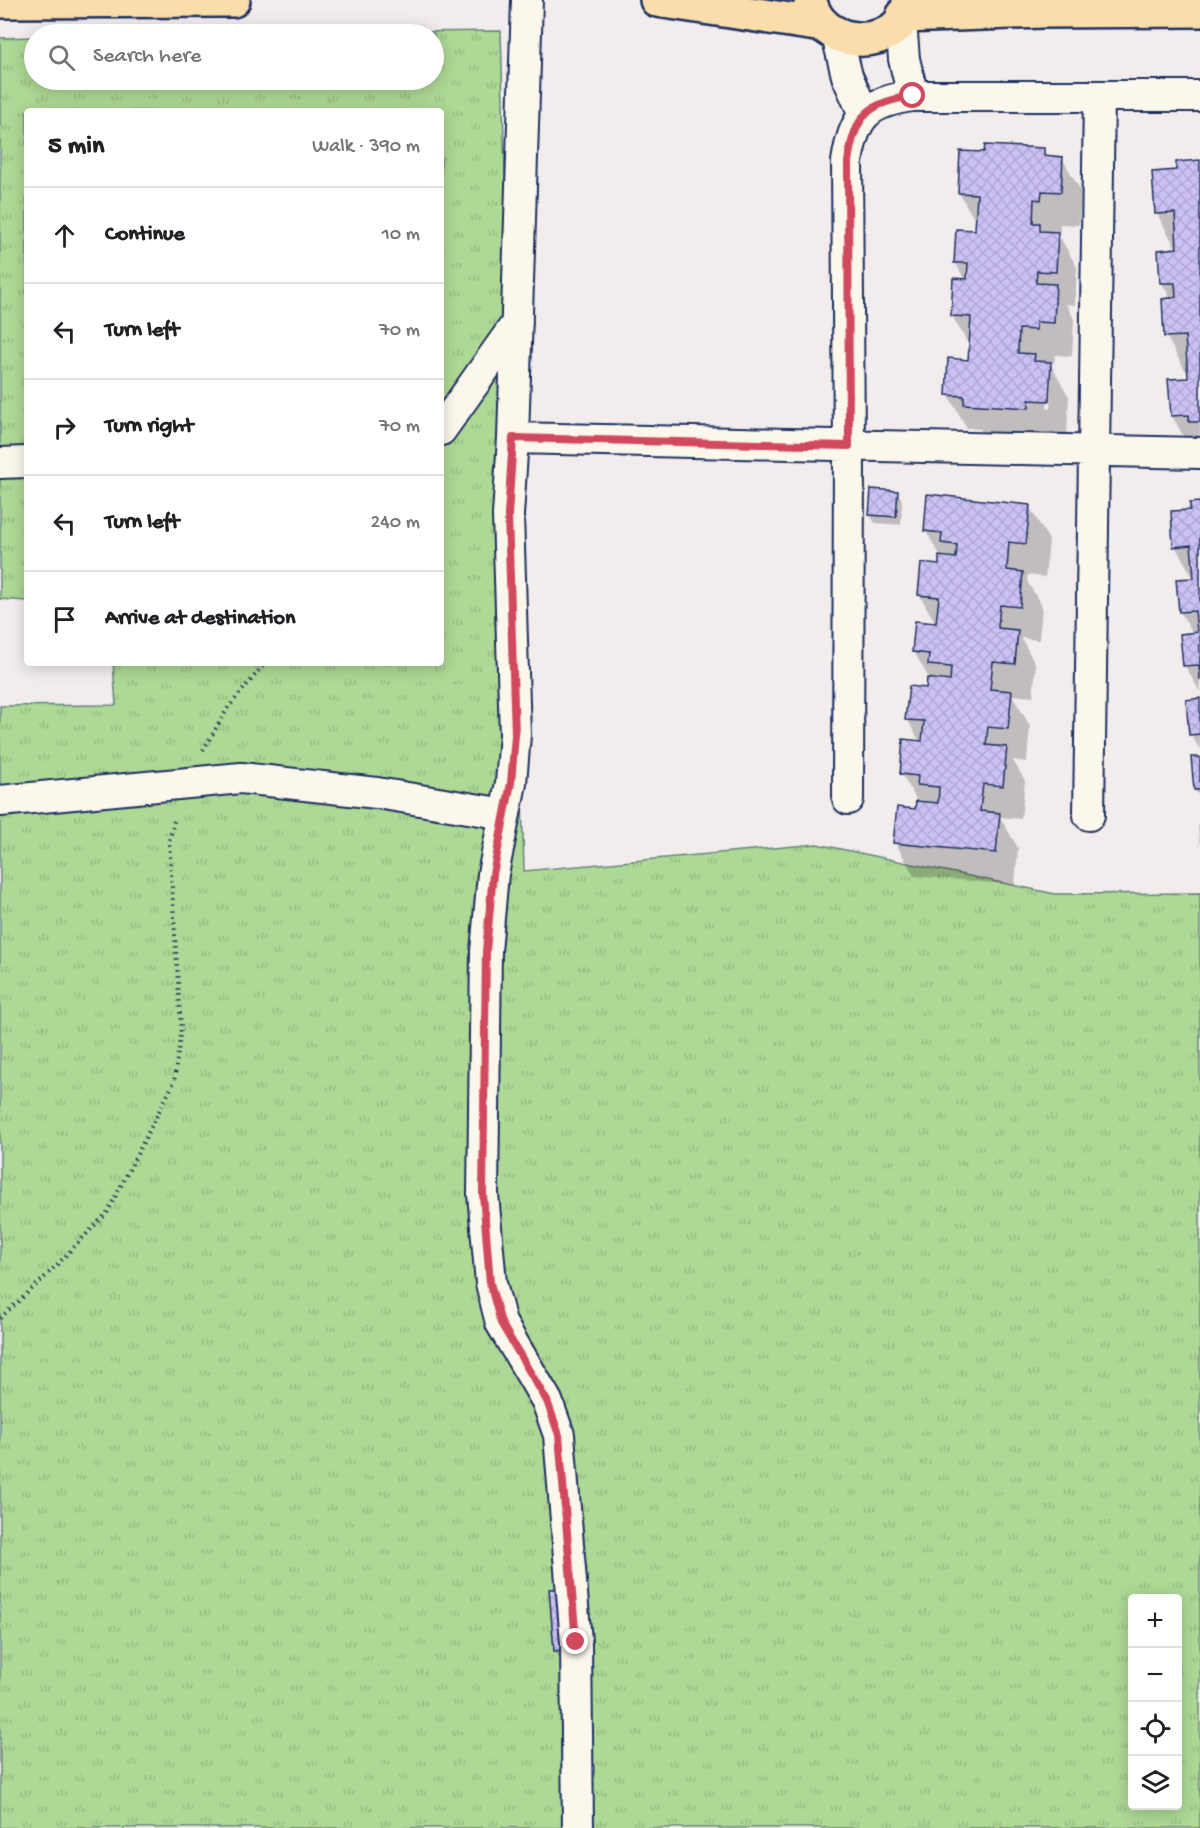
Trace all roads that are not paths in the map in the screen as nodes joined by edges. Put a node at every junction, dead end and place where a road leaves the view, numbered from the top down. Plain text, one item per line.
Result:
1 (233, 0) edge
2 (526, 0) edge
3 (657, 0) edge
4 (0, 1) edge
5 (1200, 10) edge
6 (905, 13) edge
7 (823, 20) edge
8 (913, 96) junction
9 (1099, 96) junction
10 (1200, 96) edge
11 (864, 114) junction
12 (517, 323) junction
13 (444, 425) edge
14 (513, 438) junction
15 (849, 446) junction
16 (1096, 452) junction
17 (1200, 453) edge
18 (24, 462) edge
19 (0, 463) edge
20 (848, 799) dead end
21 (0, 801) edge
22 (505, 814) junction
23 (1089, 815) dead end
24 (578, 1828) edge

1 - 4 main road
2 - 12 street
3 - 7 main road
5 - 6 main road
6 - 7 main road
6 - 8 street
7 - 11 street
8 - 9 street
8 - 11 street
9 - 10 street
9 - 16 street
11 - 15 street
12 - 13 street
12 - 14 street
14 - 15 street
14 - 22 street
15 - 16 street
15 - 20 street
16 - 17 street
16 - 23 street
18 - 19 street
21 - 22 street
22 - 24 street

